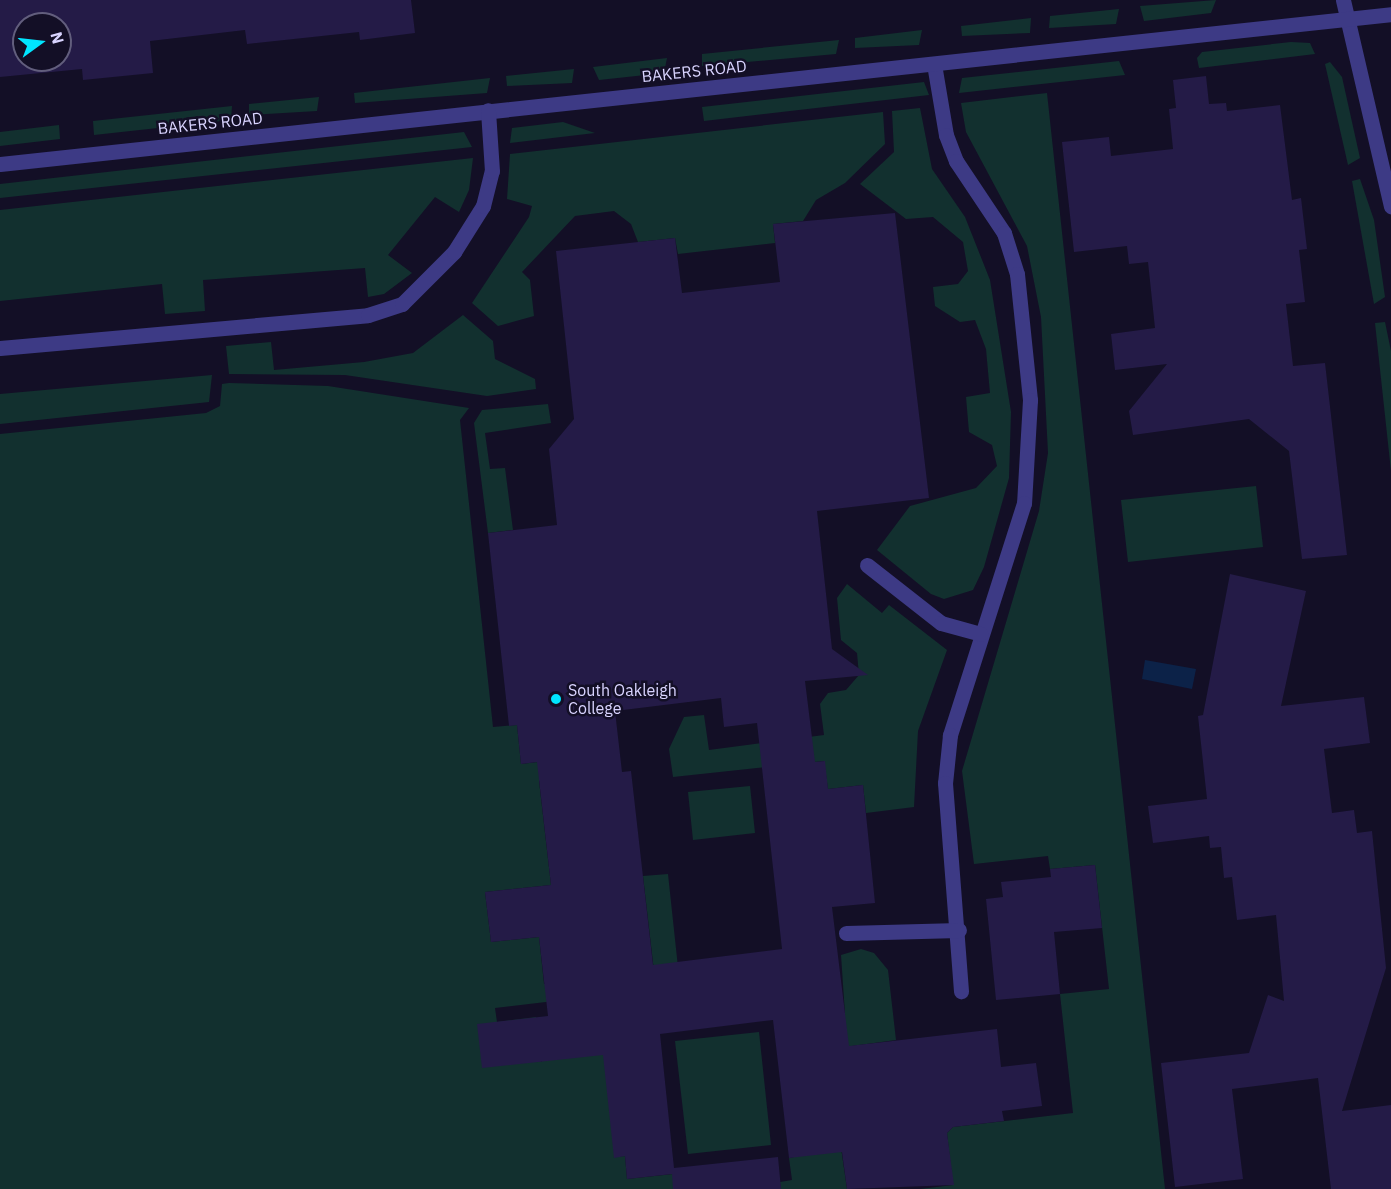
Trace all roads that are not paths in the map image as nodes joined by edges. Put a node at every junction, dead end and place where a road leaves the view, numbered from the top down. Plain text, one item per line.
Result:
1 (1343, 0) edge
2 (1391, 14) edge
3 (1347, 17) junction
4 (934, 64) junction
5 (488, 110) junction
6 (0, 164) edge
7 (1391, 207) edge
8 (0, 348) edge
9 (867, 565) dead end
10 (981, 634) junction
11 (958, 930) junction
12 (846, 933) dead end
13 (961, 991) dead end

1 - 3 street
2 - 3 street, BAKERS ROAD
3 - 4 street, BAKERS ROAD
3 - 7 street
4 - 5 street, BAKERS ROAD
4 - 10 street
5 - 6 street, BAKERS ROAD
5 - 8 street
9 - 10 street
10 - 11 street
11 - 12 street
11 - 13 street

